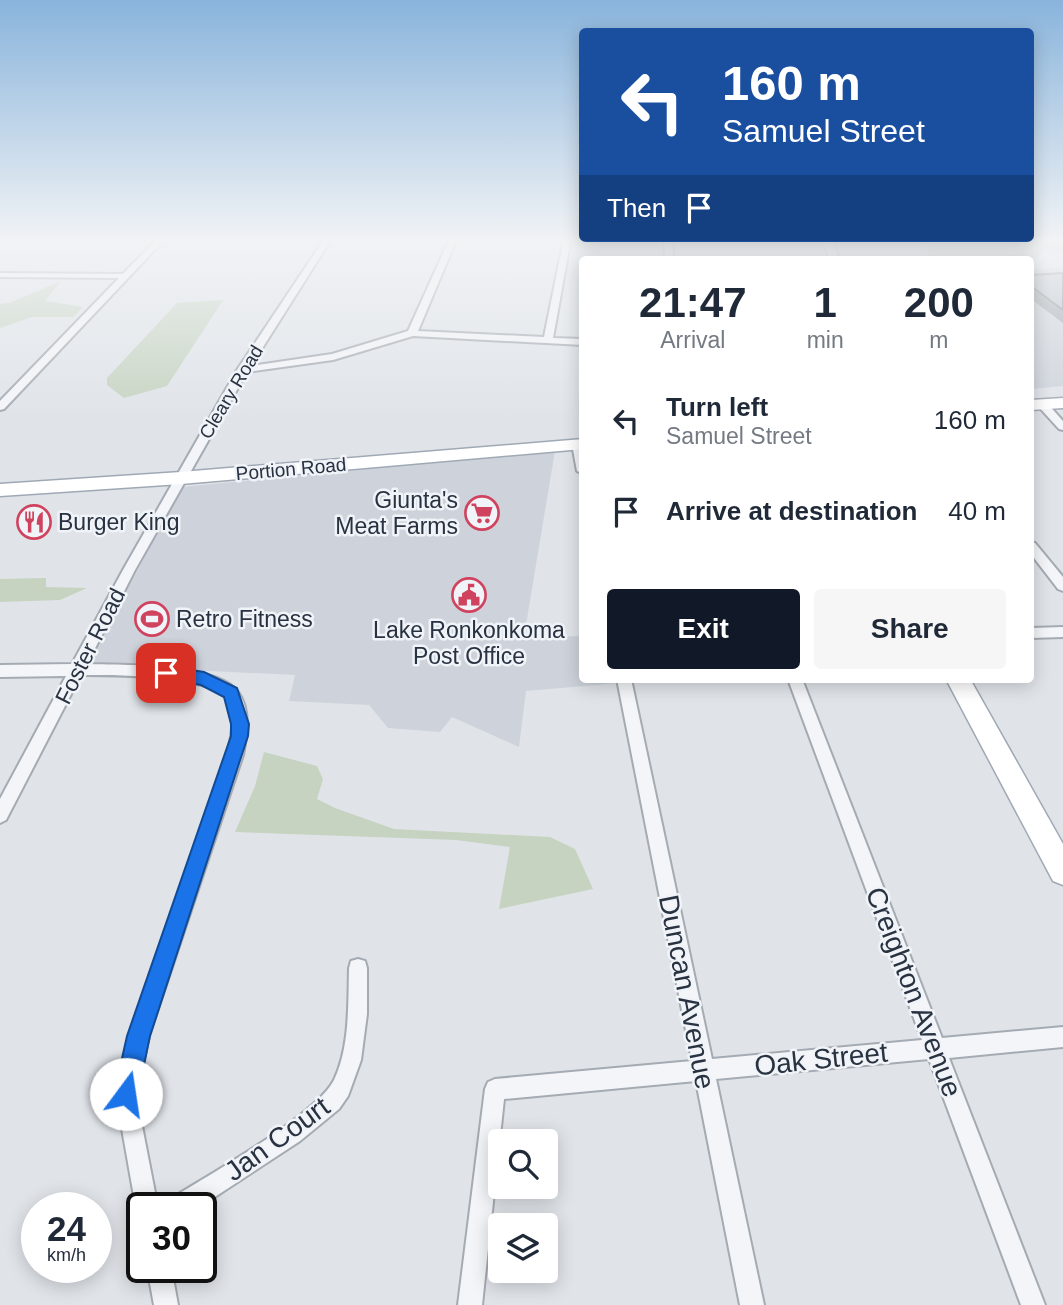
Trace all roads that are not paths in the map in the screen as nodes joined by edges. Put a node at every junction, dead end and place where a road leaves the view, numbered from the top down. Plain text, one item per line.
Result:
1 (103, 299) edge
2 (288, 299) edge
3 (427, 299) edge
4 (556, 299) edge
5 (412, 333) junction
6 (548, 341) junction
7 (579, 342) edge
8 (242, 370) junction
9 (0, 391) edge
10 (14, 392) junction
11 (1063, 403) edge
12 (1036, 405) edge
13 (0, 407) edge
14 (1063, 427) edge
15 (579, 444) edge
16 (180, 478) junction
17 (0, 490) edge
18 (1034, 550) edge
19 (1063, 586) edge
20 (1063, 632) edge
21 (1034, 634) edge
22 (0, 671) edge
23 (78, 671) junction
24 (625, 683) edge
25 (797, 683) edge
26 (960, 683) edge
27 (0, 815) edge
28 (1063, 871) edge
29 (358, 968) dead end
30 (1063, 1037) edge
31 (935, 1047) junction
32 (703, 1072) junction
33 (143, 1192) edge
34 (201, 1192) edge
35 (162, 1283) edge
36 (166, 1305) edge
37 (470, 1305) edge
38 (752, 1305) edge
39 (1033, 1305) edge

1 - 10 street
2 - 8 street, Cleary Road
3 - 5 street
4 - 6 street
5 - 6 street
5 - 8 street
6 - 7 street
8 - 16 street, Cleary Road
9 - 10 street
10 - 13 street
11 - 12 main road
12 - 14 street
15 - 16 main road, Portion Road
16 - 17 main road, Portion Road
16 - 23 street, Foster Road
18 - 19 street
20 - 21 street
22 - 23 street
23 - 27 street, Foster Road
23 - 33 street
24 - 32 street, Duncan Avenue
25 - 31 street, Creighton Avenue
26 - 28 main road
29 - 34 street, Jan Court
30 - 31 street, Oak Street
31 - 32 street, Oak Street
31 - 39 street, Creighton Avenue
32 - 37 street, Oak Street
32 - 38 street, Duncan Avenue
35 - 36 street

